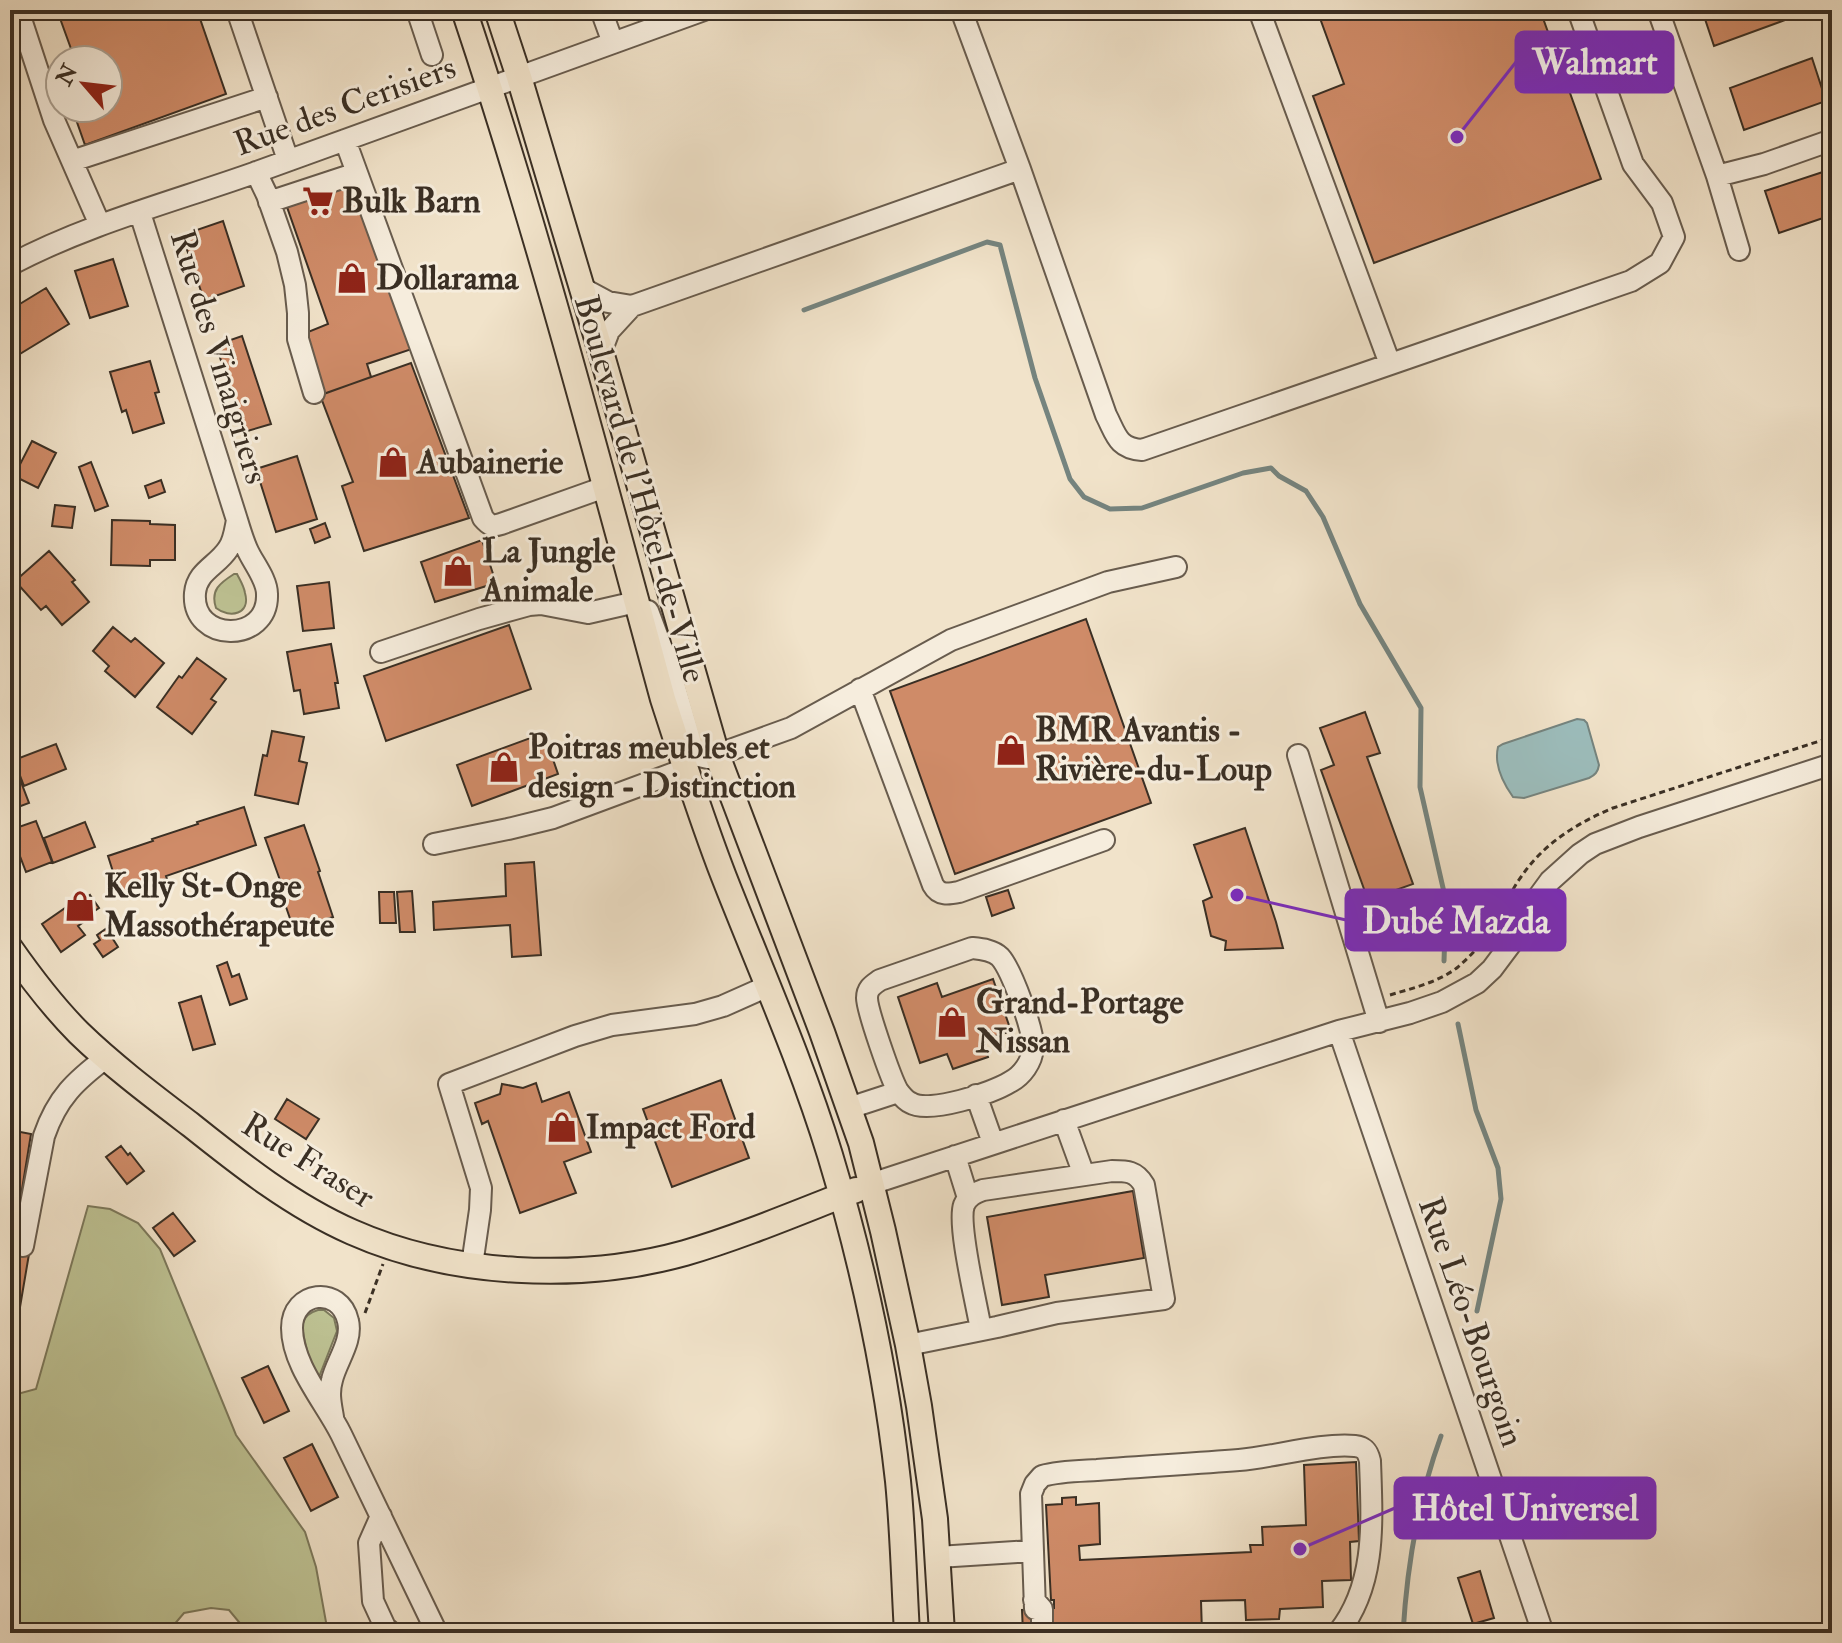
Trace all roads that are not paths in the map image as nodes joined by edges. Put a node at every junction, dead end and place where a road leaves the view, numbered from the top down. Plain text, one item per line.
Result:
1 (18, 10) edge
2 (237, 10) edge
3 (417, 10) edge
4 (464, 10) edge
5 (497, 10) edge
6 (601, 10) edge
7 (704, 10) edge
8 (961, 10) edge
9 (1259, 10) edge
10 (1578, 10) edge
11 (1658, 10) edge
12 (613, 43) junction
13 (432, 55) dead end
14 (519, 77) junction
15 (490, 87) junction
16 (267, 97) junction
17 (345, 140) junction
18 (1832, 140) edge
19 (288, 160) junction
20 (72, 161) junction
21 (1020, 169) junction
22 (256, 172) junction
23 (357, 173) junction
24 (1717, 176) junction
25 (269, 202) junction
26 (140, 213) junction
27 (100, 225) junction
28 (1739, 250) dead end
29 (10, 265) edge
30 (582, 288) junction
31 (632, 306) junction
32 (601, 352) junction
33 (1390, 364) junction
34 (314, 393) dead end
35 (605, 487) junction
36 (237, 520) junction
37 (623, 555) junction
38 (1176, 567) dead end
39 (636, 602) junction
40 (381, 652) dead end
41 (860, 689) junction
42 (717, 755) junction
43 (1298, 755) dead end
44 (1832, 764) edge
45 (685, 769) junction
46 (1104, 840) dead end
47 (434, 844) dead end
48 (10, 948) edge
49 (768, 986) junction
50 (1379, 1022) junction
51 (1339, 1031) junction
52 (107, 1057) junction
53 (898, 1092) junction
54 (976, 1095) junction
55 (849, 1108) junction
56 (1064, 1120) junction
57 (993, 1143) junction
58 (955, 1156) junction
59 (1084, 1175) junction
60 (871, 1184) junction
61 (842, 1196) junction
62 (968, 1198) junction
63 (23, 1246) dead end
64 (472, 1265) junction
65 (981, 1330) junction
66 (908, 1345) junction
67 (337, 1426) junction
68 (381, 1516) junction
69 (1032, 1551) junction
70 (938, 1557) junction
71 (392, 1633) edge
72 (437, 1633) edge
73 (907, 1633) edge
74 (942, 1633) edge
75 (1042, 1633) edge
76 (1338, 1633) edge
77 (1543, 1633) edge

1 - 20 street
2 - 16 street
3 - 13 street
4 - 15 main road, Boulevard de l'Hôtel-de-Ville
5 - 14 main road, Boulevard de l'Hôtel-de-Ville
6 - 12 street
7 - 12 street, Rue des Cerisiers
8 - 21 street
9 - 33 street
10 - 33 street
11 - 24 street
12 - 14 street, Rue des Cerisiers
14 - 15 street, Rue des Cerisiers
14 - 30 main road, Boulevard de l'Hôtel-de-Ville
15 - 17 street, Rue des Cerisiers
15 - 35 main road, Boulevard de l'Hôtel-de-Ville
16 - 19 street
16 - 20 street
17 - 19 street, Rue des Cerisiers
17 - 23 street
18 - 24 street
19 - 22 street, Rue des Cerisiers
20 - 27 street
21 - 31 street
21 - 33 street
22 - 25 street
22 - 26 street, Rue des Cerisiers
23 - 25 street
23 - 35 street
24 - 28 street
25 - 34 street
26 - 27 street, Rue des Cerisiers
26 - 36 street, Rue des Vinaigriers
27 - 29 street, Rue des Cerisiers
30 - 31 street
30 - 32 main road, Boulevard de l'Hôtel-de-Ville
31 - 32 street
32 - 42 main road, Boulevard de l'Hôtel-de-Ville
35 - 37 main road, Boulevard de l'Hôtel-de-Ville
36 - 36 street, Rue des Vinaigriers
37 - 39 main road, Boulevard de l'Hôtel-de-Ville
37 - 42 street
38 - 41 street
39 - 40 street
39 - 45 main road, Boulevard de l'Hôtel-de-Ville
41 - 42 street
41 - 46 street
42 - 55 main road, Boulevard de l'Hôtel-de-Ville
43 - 50 street
44 - 50 street
45 - 47 street
45 - 49 main road, Boulevard de l'Hôtel-de-Ville
48 - 52 main road, Rue Fraser
49 - 61 main road, Boulevard de l'Hôtel-de-Ville
49 - 64 street
50 - 51 street
51 - 56 street
51 - 77 street, Rue Léo-Bourgoin
52 - 63 street
52 - 64 main road, Rue Fraser
53 - 54 street
53 - 54 street
53 - 55 street
54 - 57 street
55 - 60 main road, Boulevard de l'Hôtel-de-Ville
56 - 57 street
56 - 59 street
57 - 58 street
58 - 60 street
58 - 62 street
59 - 62 street
59 - 65 street
60 - 61 main road, Rue Fraser
60 - 66 main road, Boulevard de l'Hôtel-de-Ville
61 - 64 main road, Rue Fraser
61 - 73 main road, Boulevard de l'Hôtel-de-Ville
62 - 65 street
65 - 66 street
66 - 70 main road, Boulevard de l'Hôtel-de-Ville
67 - 67 street
67 - 68 street
68 - 71 street
68 - 72 street
69 - 70 street
69 - 75 street
69 - 76 street
70 - 74 main road, Boulevard de l'Hôtel-de-Ville

